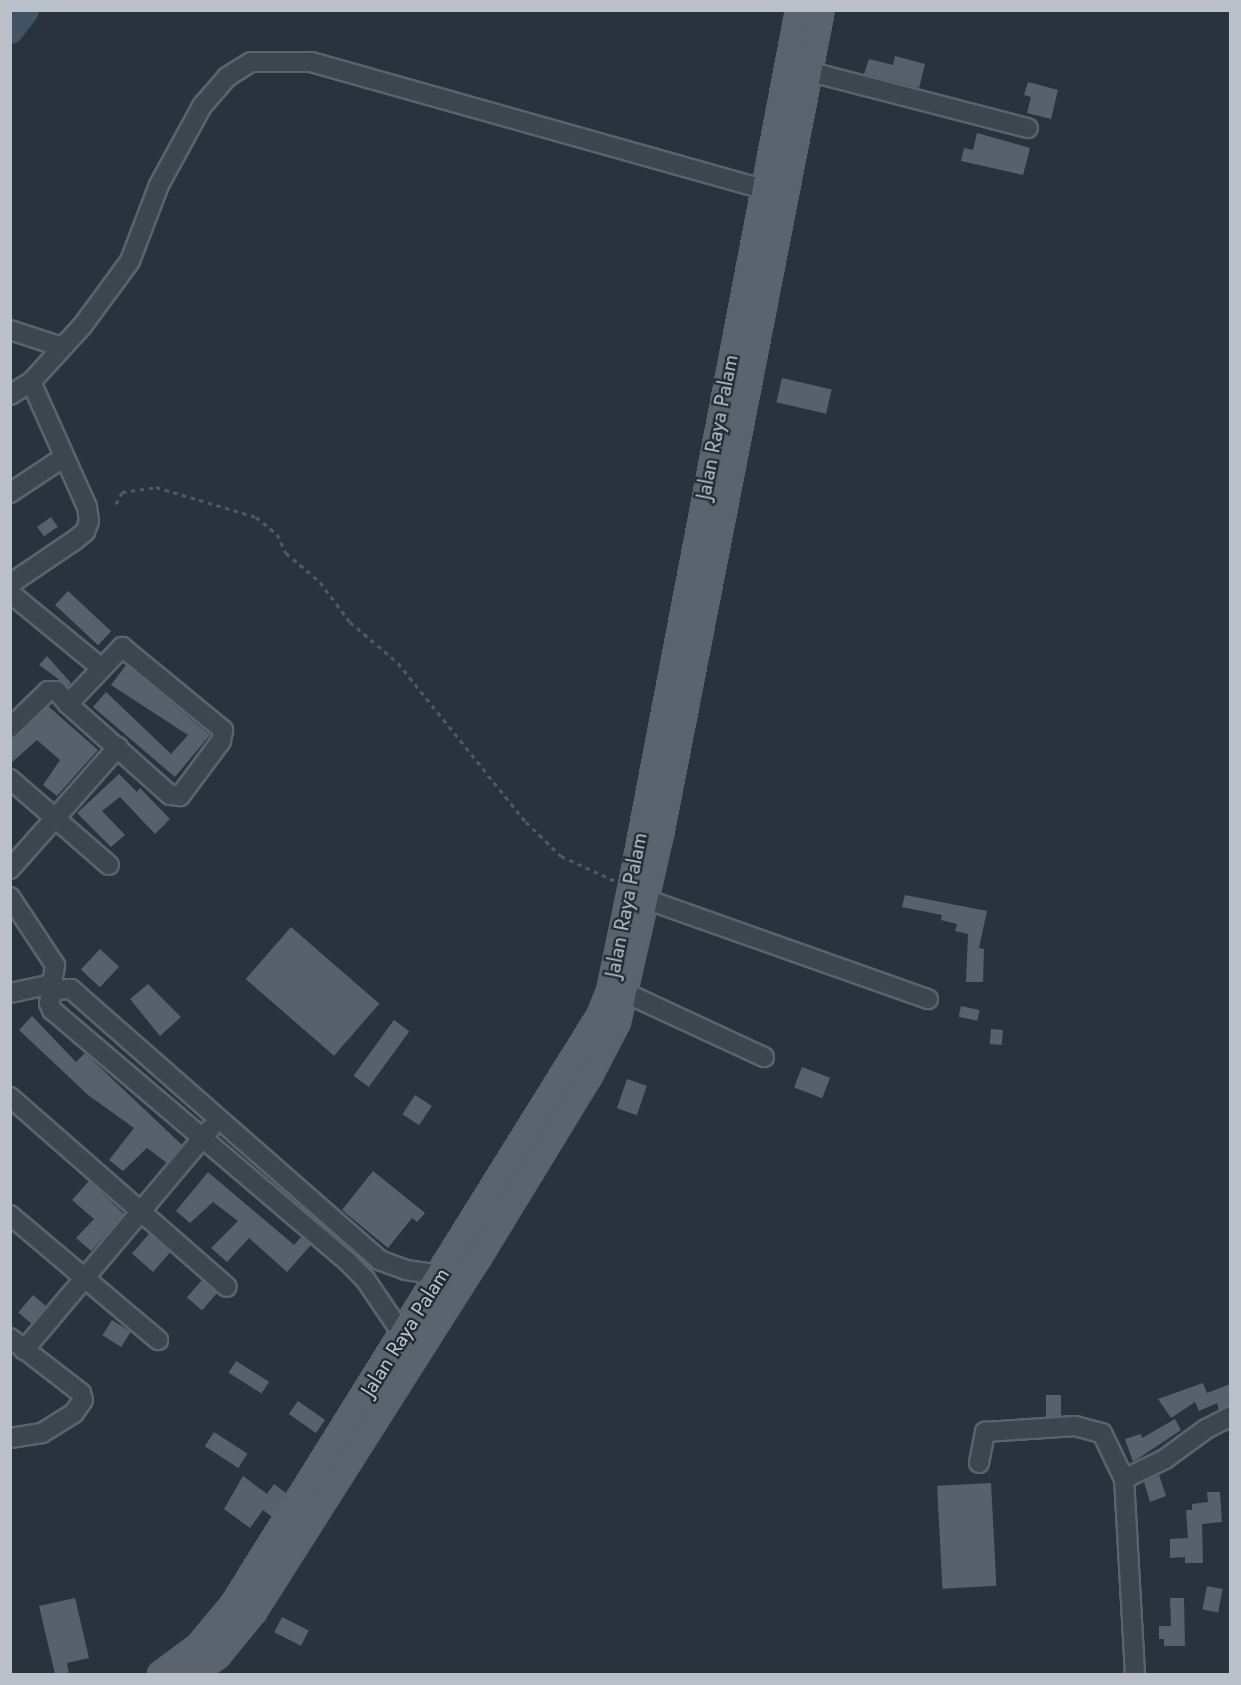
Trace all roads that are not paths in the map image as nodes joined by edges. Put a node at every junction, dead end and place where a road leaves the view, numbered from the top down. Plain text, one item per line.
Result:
1 (798, 10) edge
2 (822, 10) edge
3 (811, 72) junction
4 (1028, 128) dead end
5 (763, 189) junction
6 (10, 330) edge
7 (62, 347) junction
8 (30, 382) junction
9 (10, 395) edge
10 (64, 457) junction
11 (10, 493) edge
12 (10, 584) edge
13 (10, 593) edge
14 (100, 668) junction
15 (68, 704) junction
16 (10, 728) edge
17 (118, 747) junction
18 (10, 779) edge
19 (56, 817) junction
20 (110, 865) dead end
21 (10, 869) edge
22 (10, 897) edge
23 (648, 900) junction
24 (631, 927) junction
25 (53, 987) junction
26 (10, 993) edge
27 (628, 994) junction
28 (928, 999) dead end
29 (764, 1057) dead end
30 (10, 1097) edge
31 (218, 1122) junction
32 (202, 1137) junction
33 (142, 1212) junction
34 (10, 1215) edge
35 (379, 1260) junction
36 (440, 1275) junction
37 (87, 1279) junction
38 (365, 1279) junction
39 (227, 1287) dead end
40 (403, 1335) junction
41 (10, 1338) edge
42 (158, 1340) dead end
43 (24, 1350) junction
44 (1230, 1417) edge
45 (10, 1438) edge
46 (340, 1458) junction
47 (979, 1463) dead end
48 (1124, 1479) junction
49 (159, 1674) edge
50 (194, 1674) edge
51 (1135, 1674) edge

1 - 5 main road, Jalan Raya Palam
2 - 3 main road, Jalan Raya Palam
3 - 4 street
3 - 23 main road, Jalan Raya Palam
5 - 7 street
5 - 24 main road, Jalan Raya Palam
6 - 7 street
7 - 8 street
8 - 9 street
8 - 10 street
10 - 11 street
10 - 12 street
13 - 14 street
14 - 15 street
14 - 17 street
15 - 16 street
15 - 17 street
17 - 19 street
18 - 19 street
19 - 20 street
19 - 21 street
22 - 25 street
23 - 24 main road, Jalan Raya Palam
23 - 28 street
24 - 27 main road, Jalan Raya Palam
24 - 36 main road, Jalan Raya Palam
25 - 26 street
25 - 31 street
25 - 32 street
27 - 29 street
27 - 46 main road, Jalan Raya Palam
30 - 33 street
31 - 32 street
31 - 35 street
32 - 33 street
32 - 38 street
33 - 37 street
33 - 39 street
34 - 37 street
35 - 36 street
35 - 38 street
36 - 40 main road, Jalan Raya Palam
37 - 42 street
37 - 43 street
38 - 40 street
40 - 46 main road, Jalan Raya Palam
41 - 43 street
43 - 45 street
44 - 48 street
46 - 49 main road, Jalan Raya Palam
46 - 50 main road, Jalan Raya Palam
47 - 48 street
48 - 51 street

